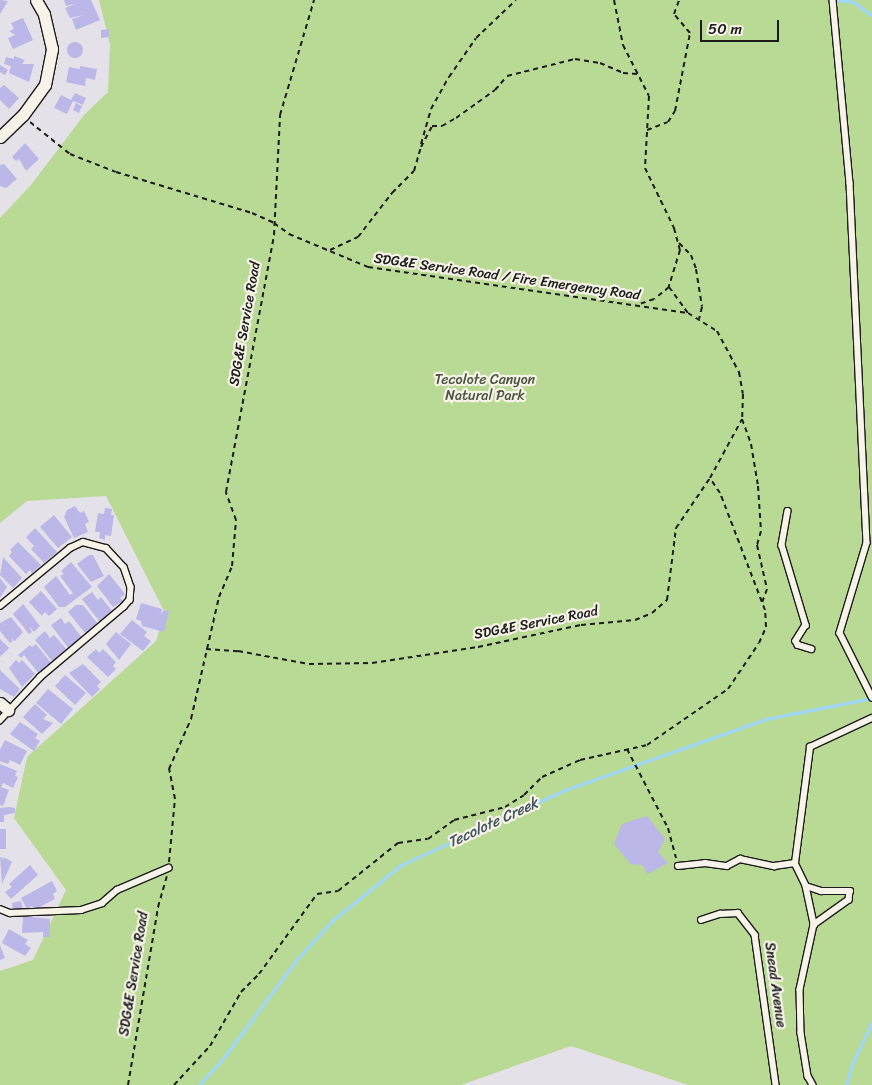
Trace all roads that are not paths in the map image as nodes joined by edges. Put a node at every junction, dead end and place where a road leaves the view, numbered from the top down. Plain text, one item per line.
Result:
1 (36, 0) edge
2 (833, 0) edge
3 (0, 137) edge
4 (788, 511) dead end
5 (0, 606) edge
6 (811, 649) dead end
7 (872, 697) edge
8 (4, 707) edge
9 (872, 718) edge
10 (0, 721) edge
11 (795, 863) junction
12 (678, 866) road end
13 (168, 868) road end
14 (806, 886) junction
15 (0, 909) edge
16 (701, 920) dead end
17 (814, 925) junction
18 (776, 1085) edge
19 (812, 1085) edge

1 - 3 street
2 - 7 lane
4 - 6 lane
5 - 8 lane
8 - 10 lane
9 - 11 lane
11 - 12 lane
11 - 14 lane
13 - 15 lane
14 - 17 lane
14 - 17 lane
16 - 18 lane, Snead Avenue
17 - 19 lane

